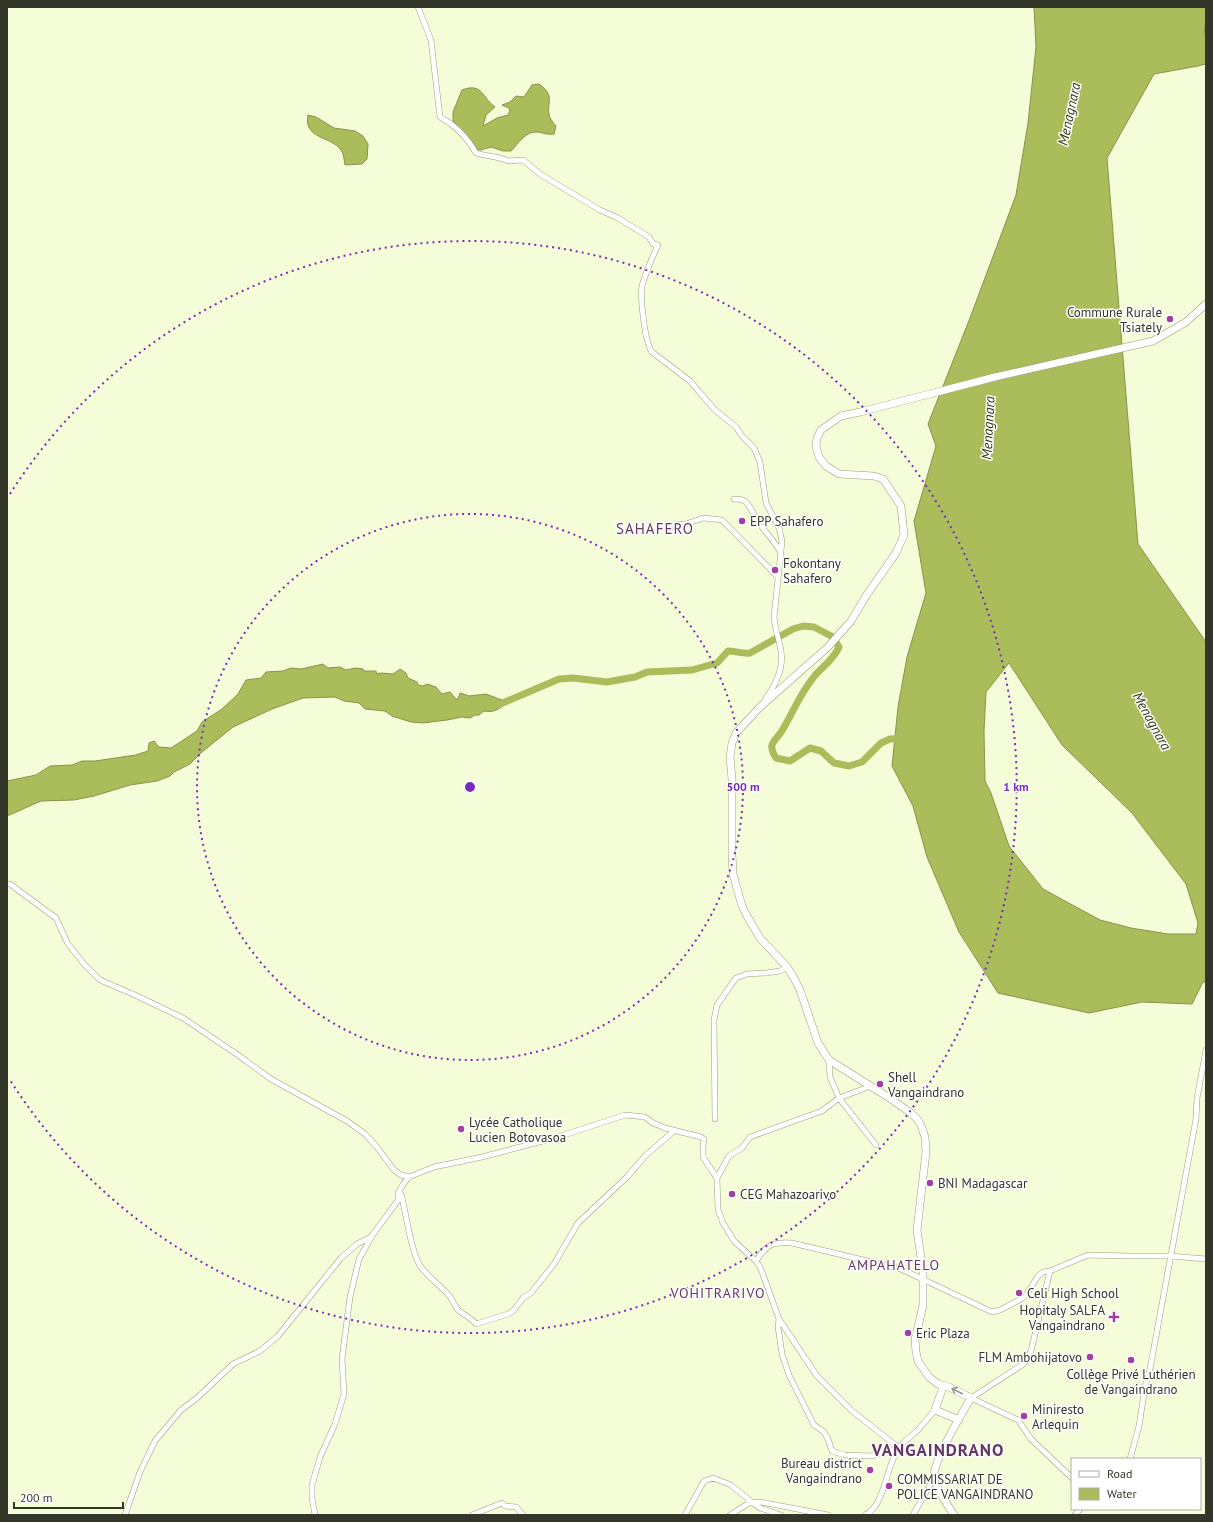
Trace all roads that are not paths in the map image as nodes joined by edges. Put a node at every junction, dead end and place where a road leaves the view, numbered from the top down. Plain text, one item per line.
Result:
1 (418, 7) edge
2 (1206, 304) edge
3 (734, 498) dead end
4 (672, 525) dead end
5 (780, 551) junction
6 (778, 577) junction
7 (760, 707) junction
8 (7, 884) edge
9 (787, 968) junction
10 (1206, 1050) edge
11 (829, 1060) junction
12 (871, 1086) junction
13 (840, 1098) junction
14 (715, 1119) dead end
15 (674, 1132) junction
16 (876, 1145) dead end
17 (410, 1177) junction
18 (717, 1178) junction
19 (398, 1193) junction
20 (371, 1237) junction
21 (1170, 1256) junction
22 (1206, 1259) edge
23 (756, 1262) junction
24 (1050, 1271) junction
25 (923, 1280) junction
26 (779, 1319) junction
27 (943, 1387) junction
28 (970, 1398) junction
29 (935, 1410) junction
30 (959, 1420) junction
31 (899, 1448) junction
32 (1130, 1458) edge
33 (1071, 1477) edge
34 (934, 1478) junction
35 (753, 1503) junction
36 (125, 1515) edge
37 (315, 1515) edge
38 (472, 1515) edge
39 (522, 1515) edge
40 (686, 1515) edge
41 (730, 1515) edge
42 (781, 1515) edge
43 (828, 1515) edge
44 (865, 1515) edge
45 (913, 1515) edge
46 (954, 1515) edge

1 - 5 street
2 - 7 main road
3 - 5 street
4 - 6 street
5 - 6 street
6 - 7 street
7 - 9 main road
8 - 17 street
9 - 11 main road
9 - 14 street
10 - 21 street
11 - 12 main road
11 - 13 street
12 - 13 street
12 - 25 main road
13 - 16 street
13 - 18 street
15 - 17 street
15 - 18 street
15 - 19 street
17 - 19 street
18 - 23 street
19 - 20 street
20 - 36 street
20 - 37 street
21 - 22 street
21 - 24 street
21 - 32 street
23 - 25 street
23 - 26 street
24 - 25 street
24 - 28 street
25 - 27 main road
26 - 31 street
26 - 31 street
28 -> 27 main road
27 - 29 main road
28 - 30 main road
28 - 33 street
29 - 30 main road
29 - 31 street
30 - 34 main road
31 - 44 street
34 - 45 street
34 - 46 main road
35 - 40 street
35 - 41 street
35 - 42 street
35 - 43 street
38 - 39 street

